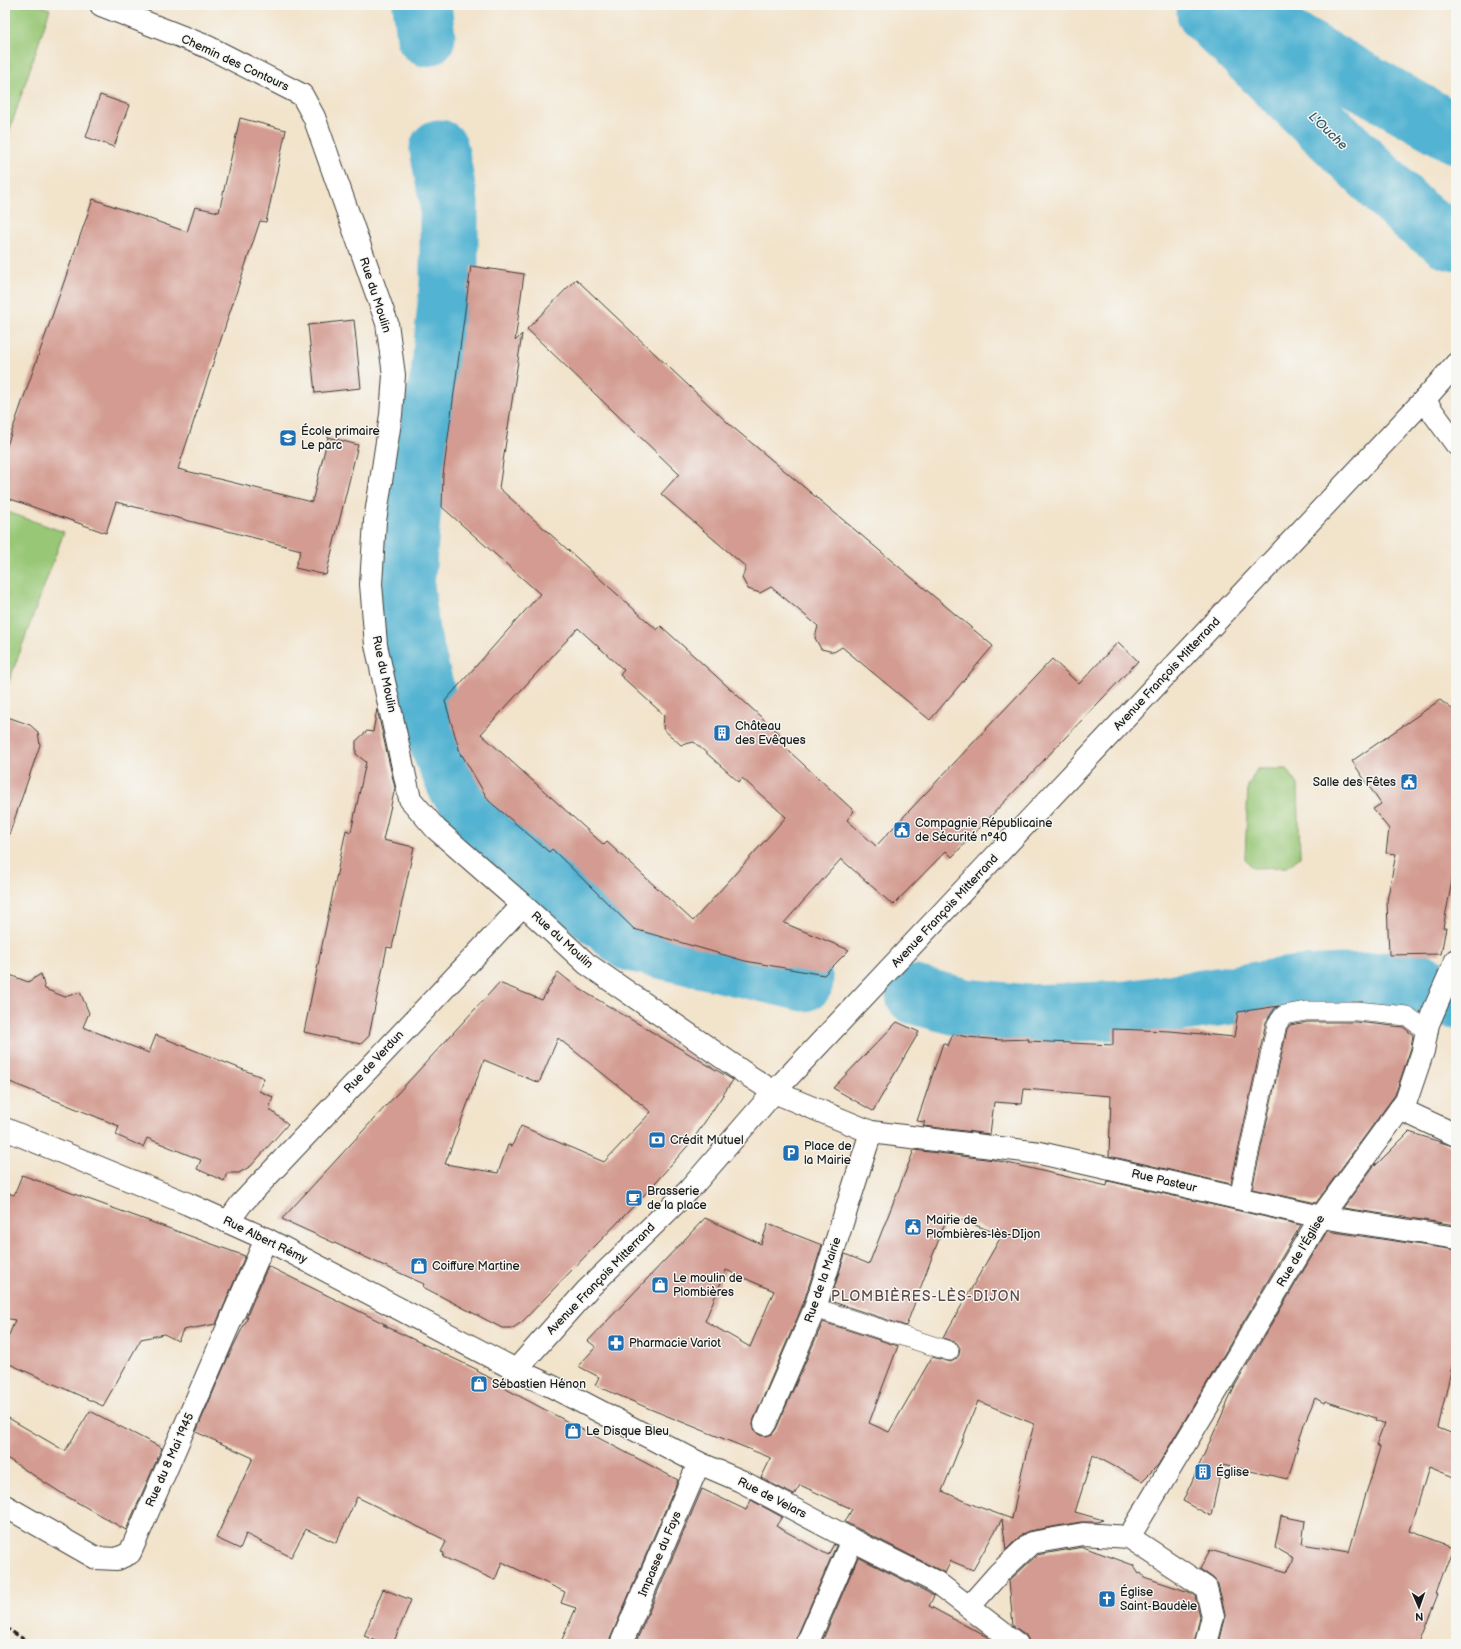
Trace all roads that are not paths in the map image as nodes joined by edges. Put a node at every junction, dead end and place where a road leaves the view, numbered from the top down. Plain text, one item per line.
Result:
1 (101, 5) edge
2 (127, 11) edge
3 (302, 95) joint
4 (1456, 364) edge
5 (1424, 400) junction
6 (1456, 444) edge
7 (523, 904) junction
8 (1456, 960) edge
9 (1427, 1028) junction
10 (774, 1092) junction
11 (1400, 1109) junction
12 (5, 1129) edge
13 (871, 1132) junction
14 (1456, 1135) edge
15 (1239, 1198) junction
16 (1321, 1217) junction
17 (228, 1222) junction
18 (1456, 1238) edge
19 (266, 1239) junction
20 (815, 1308) junction
21 (949, 1351) dead end
22 (516, 1370) junction
23 (765, 1424) dead end
24 (698, 1463) junction
25 (5, 1506) edge
26 (1130, 1537) junction
27 (852, 1540) junction
28 (969, 1607) junction
29 (621, 1644) edge
30 (807, 1644) edge
31 (1017, 1644) edge
32 (1206, 1644) edge

1 - 2 street, Chemin des Contours
2 - 3 street, Chemin des Contours
3 - 7 street, Rue du Moulin
4 - 5 street, Avenue François Mitterrand
5 - 6 street
5 - 10 street, Avenue François Mitterrand
7 - 10 street, Rue du Moulin
7 - 17 street, Rue de Verdun
8 - 9 street, Rue de l'Église
9 - 11 street, Rue de l'Église
9 - 15 lane
10 - 13 street
10 - 22 street, Avenue François Mitterrand
11 - 14 street
11 - 16 street, Rue de l'Église
12 - 17 street, Rue Albert Rémy
13 - 15 street, Rue Pasteur
13 - 20 street, Rue de la Mairie
15 - 16 street, Rue Pasteur
16 - 18 street, Rue Pasteur
16 - 26 street, Rue de l'Église
17 - 19 street, Rue Albert Rémy
19 - 22 street, Rue Albert Rémy
19 - 25 street, Rue du 8 Mai 1945
20 - 21 lane
20 - 23 street, Rue de la Mairie
22 - 24 street, Rue de Velars
24 - 27 street, Rue de Velars
24 - 29 street, Impasse du Fays
26 - 28 street
26 - 32 street
27 - 28 street, Rue de Velars
27 - 30 street
28 - 31 street, Rue de Velars

